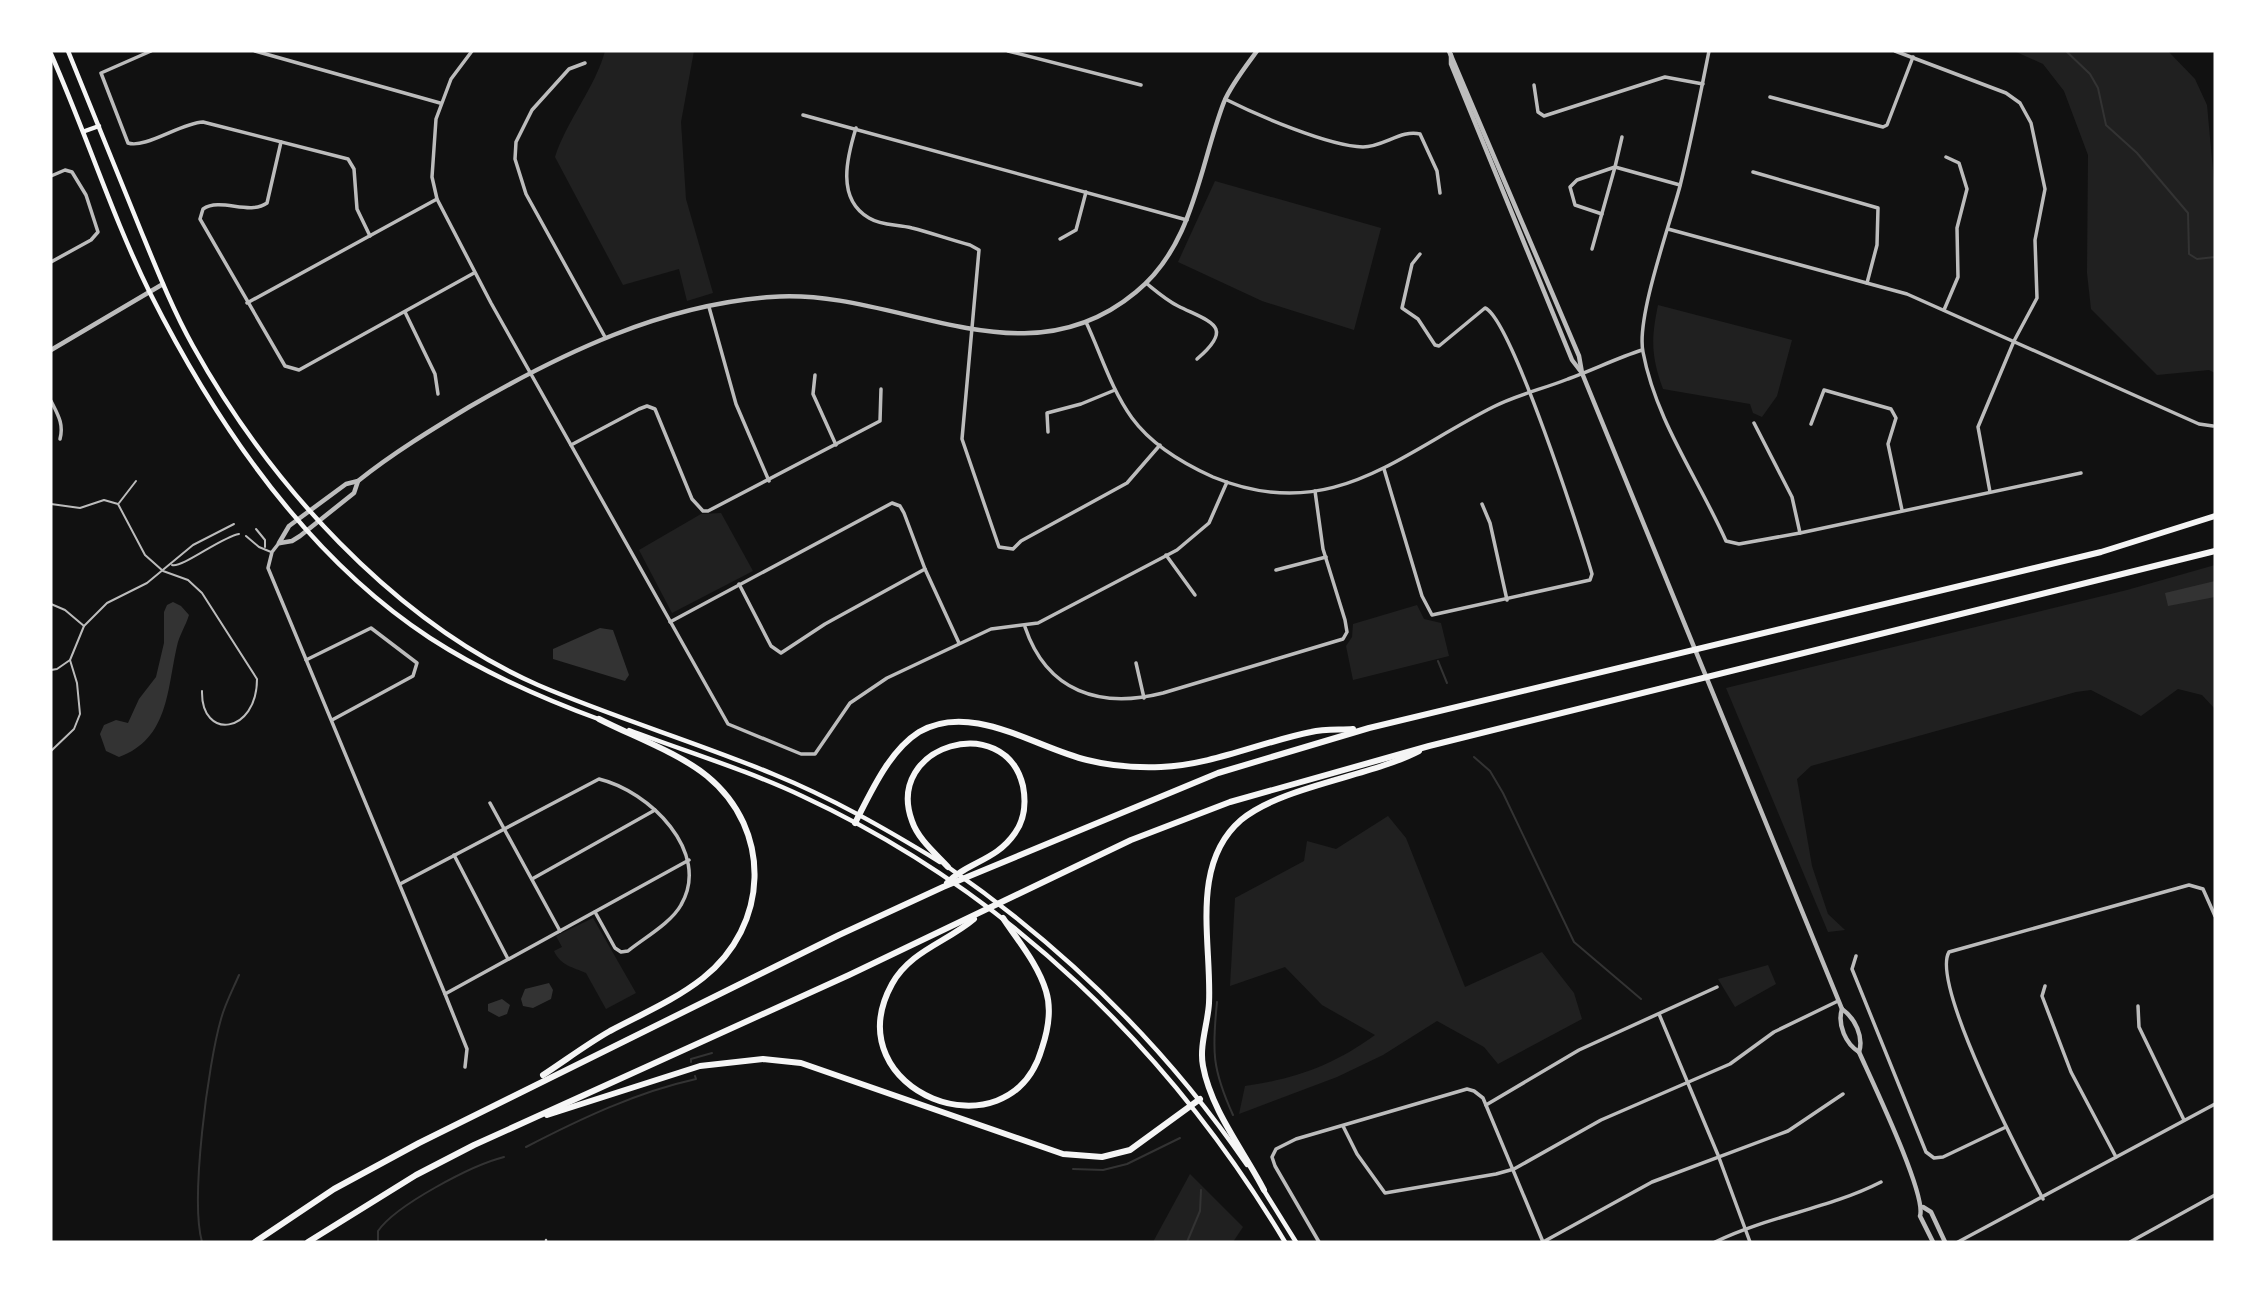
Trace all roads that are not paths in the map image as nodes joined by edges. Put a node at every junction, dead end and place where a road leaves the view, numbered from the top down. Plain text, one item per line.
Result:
1 (68, 51) edge
2 (132, 51) edge
3 (151, 51) edge
4 (255, 51) edge
5 (472, 51) edge
6 (1008, 51) edge
7 (1257, 51) edge
8 (1709, 51) edge
9 (1895, 51) edge
10 (1450, 53) edge
11 (51, 54) edge
12 (134, 57) junction
13 (1913, 57) junction
14 (585, 62) dead end
15 (1142, 85) dead end
16 (1534, 85) dead end
17 (1703, 85) junction
18 (1770, 97) dead end
19 (1225, 99) junction
20 (440, 103) junction
21 (803, 115) dead end
22 (99, 126) junction
23 (856, 128) junction
24 (85, 131) junction
25 (1622, 137) dead end
26 (281, 142) junction
27 (1946, 158) dead end
28 (1615, 167) junction
29 (1753, 172) dead end
30 (51, 176) edge
31 (1680, 185) junction
32 (1086, 192) junction
33 (1440, 193) dead end
34 (437, 199) junction
35 (1602, 214) junction
36 (1187, 220) junction
37 (1668, 229) junction
38 (370, 236) junction
39 (1060, 239) dead end
40 (1592, 249) dead end
41 (1420, 254) dead end
42 (51, 262) edge
43 (474, 273) junction
44 (1146, 282) junction
45 (1867, 283) junction
46 (163, 284) junction
47 (149, 291) junction
48 (247, 303) junction
49 (709, 307) junction
50 (1944, 310) junction
51 (405, 311) junction
52 (1086, 322) junction
53 (972, 331) junction
54 (605, 337) junction
55 (2014, 341) junction
56 (51, 350) edge
57 (1642, 350) junction
58 (1197, 359) dead end
59 (530, 373) junction
60 (1582, 373) junction
61 (815, 375) dead end
62 (881, 389) dead end
63 (1115, 390) junction
64 (438, 394) dead end
65 (1528, 394) junction
66 (51, 401) edge
67 (1754, 423) dead end
68 (1811, 424) dead end
69 (2213, 426) dead end
70 (1048, 432) dead end
71 (60, 439) dead end
72 (571, 445) junction
73 (836, 445) junction
74 (1160, 445) junction
75 (1384, 469) junction
76 (2081, 473) dead end
77 (136, 481) dead end
78 (358, 481) junction
79 (769, 481) junction
80 (1227, 482) junction
81 (1315, 491) junction
82 (1990, 492) junction
83 (51, 504) edge
84 (118, 504) junction
85 (1482, 504) dead end
86 (1902, 510) junction
87 (311, 511) junction
88 (2215, 516) edge
89 (298, 520) junction
90 (319, 520) junction
91 (234, 524) dead end
92 (256, 529) dead end
93 (307, 530) junction
94 (1800, 533) junction
95 (239, 534) dead end
96 (246, 536) dead end
97 (279, 543) junction
98 (265, 548) junction
99 (2215, 551) edge
100 (272, 552) junction
101 (1166, 555) junction
102 (1326, 557) junction
103 (171, 564) junction
104 (925, 569) junction
105 (1276, 570) dead end
106 (163, 571) junction
107 (739, 584) junction
108 (1195, 596) dead end
109 (1507, 600) junction
110 (51, 604) edge
111 (670, 622) junction
112 (84, 626) junction
113 (1025, 627) junction
114 (959, 643) junction
115 (70, 660) junction
116 (306, 660) junction
117 (1136, 663) dead end
118 (51, 670) edge
119 (202, 691) dead end
120 (1144, 698) junction
121 (599, 719) junction
122 (332, 720) junction
123 (1369, 728) junction
124 (1429, 746) junction
125 (51, 751) edge
126 (490, 803) dead end
127 (655, 810) junction
128 (859, 814) junction
129 (855, 823) junction
130 (504, 828) junction
131 (454, 855) junction
132 (689, 860) junction
133 (948, 867) junction
134 (532, 879) junction
135 (400, 884) junction
136 (943, 887) junction
137 (595, 912) junction
138 (980, 914) junction
139 (2215, 916) edge
140 (1003, 918) junction
141 (560, 931) junction
142 (1856, 956) dead end
143 (508, 960) junction
144 (2045, 986) dead end
145 (1717, 987) dead end
146 (445, 994) junction
147 (1838, 1001) junction
148 (2138, 1006) dead end
149 (1842, 1009) junction
150 (1660, 1014) junction
151 (1859, 1052) junction
152 (465, 1067) dead end
153 (1689, 1081) junction
154 (521, 1090) junction
155 (1843, 1094) dead end
156 (1200, 1099) junction
157 (2215, 1104) edge
158 (1486, 1105) junction
159 (1192, 1107) junction
160 (531, 1118) junction
161 (2185, 1120) junction
162 (1343, 1126) junction
163 (2006, 1127) junction
164 (1718, 1155) junction
165 (2116, 1157) junction
166 (1514, 1169) junction
167 (1881, 1182) dead end
168 (1264, 1190) junction
169 (2215, 1195) edge
170 (2043, 1199) junction
171 (1923, 1208) junction
172 (1745, 1227) junction
173 (255, 1242) edge
174 (308, 1242) edge
175 (1285, 1242) edge
176 (1296, 1242) edge
177 (1319, 1242) edge
178 (1543, 1242) edge
179 (1715, 1242) edge
180 (1750, 1242) edge
181 (1933, 1242) edge
182 (1945, 1242) edge
183 (1958, 1242) edge
184 (2130, 1242) edge

1 - 22 main road
2 - 12 street
3 - 12 street
4 - 20 street
5 - 20 street
6 - 15 street
7 - 19 street
8 - 17 street
9 - 13 street
10 - 60 street
11 - 24 main road
12 - 26 street
13 - 18 street
13 - 55 street
14 - 54 street
16 - 17 street
17 - 31 street
19 - 33 street
19 - 36 street
20 - 34 street
21 - 23 street
22 - 24 main road
22 - 46 main road
23 - 32 street
23 - 53 street
24 - 47 main road
25 - 28 street
26 - 38 street
26 - 48 street
27 - 50 street
28 - 31 street
28 - 35 street
28 - 35 street
29 - 45 street
30 - 42 street
31 - 37 street
32 - 36 street
32 - 39 street
34 - 38 street
34 - 43 street
35 - 40 street
36 - 44 street
37 - 45 street
37 - 57 street
38 - 48 street
41 - 65 street
43 - 51 street
43 - 59 street
44 - 52 street
44 - 58 street
45 - 50 street
46 - 47 street
46 - 87 main road
47 - 56 street
47 - 89 main road
48 - 51 street
49 - 53 street
49 - 54 street
49 - 79 street
50 - 55 street
51 - 64 street
52 - 53 street
52 - 63 street
53 - 74 street
54 - 59 street
55 - 69 street
55 - 82 street
57 - 60 street
57 - 94 street
59 - 72 street
59 - 78 street
60 - 65 street
60 - 147 street
61 - 73 street
62 - 73 street
63 - 70 street
63 - 74 street
65 - 75 street
65 - 109 street
66 - 71 street
67 - 94 street
68 - 86 street
72 - 79 street
72 - 111 street
73 - 79 street
74 - 80 street
75 - 81 street
75 - 109 street
76 - 82 street
77 - 84 lane
78 - 87 street
78 - 90 street
80 - 81 street
80 - 101 street
81 - 102 street
82 - 86 street
83 - 84 lane
84 - 106 lane
85 - 109 street
86 - 94 street
87 - 89 street
87 - 90 main road
88 - 123 highway
89 - 93 main road
89 - 97 street
90 - 93 street
90 - 128 main road
91 - 103 lane
92 - 98 lane
93 - 97 street
93 - 121 main road
95 - 103 lane
96 - 98 lane
97 - 100 street
98 - 100 lane
99 - 124 highway
100 - 116 street
101 - 108 street
101 - 113 street
102 - 105 street
102 - 120 street
103 - 106 lane
104 - 107 street
104 - 107 street
104 - 114 street
106 - 112 lane
106 - 119 lane
107 - 111 street
110 - 112 lane
111 - 114 street
112 - 115 lane
113 - 114 street
113 - 120 street
115 - 118 lane
115 - 125 lane
116 - 122 street
116 - 122 street
117 - 120 street
121 - 129 main road
121 - 154 highway
122 - 135 street
123 - 128 highway
123 - 136 highway
124 - 138 highway
124 - 168 highway
126 - 130 street
127 - 130 street
127 - 132 street
127 - 134 street
128 - 129 highway
128 - 133 main road
129 - 140 main road
130 - 131 street
130 - 134 street
131 - 135 street
131 - 143 street
132 - 137 street
132 - 137 street
133 - 136 highway
133 - 156 main road
134 - 141 street
135 - 146 street
136 - 154 highway
137 - 141 street
138 - 140 highway
138 - 160 highway
139 - 163 street
140 - 159 main road
141 - 143 street
142 - 163 street
143 - 146 street
144 - 165 street
145 - 150 street
146 - 152 street
147 - 149 street
147 - 153 street
148 - 161 street
149 - 151 street
149 - 151 street
150 - 153 street
150 - 158 street
151 - 171 street
153 - 164 street
153 - 166 street
154 - 173 highway
155 - 164 street
156 - 159 highway
156 - 168 main road
157 - 161 street
158 - 162 street
158 - 166 street
159 - 160 highway
159 - 175 main road
160 - 174 highway
161 - 165 street
162 - 166 street
162 - 177 street
163 - 170 street
164 - 172 street
164 - 178 street
165 - 170 street
166 - 178 street
167 - 172 street
168 - 176 main road
169 - 184 street
170 - 183 street
171 - 181 street
171 - 182 street
172 - 179 street
172 - 180 street

